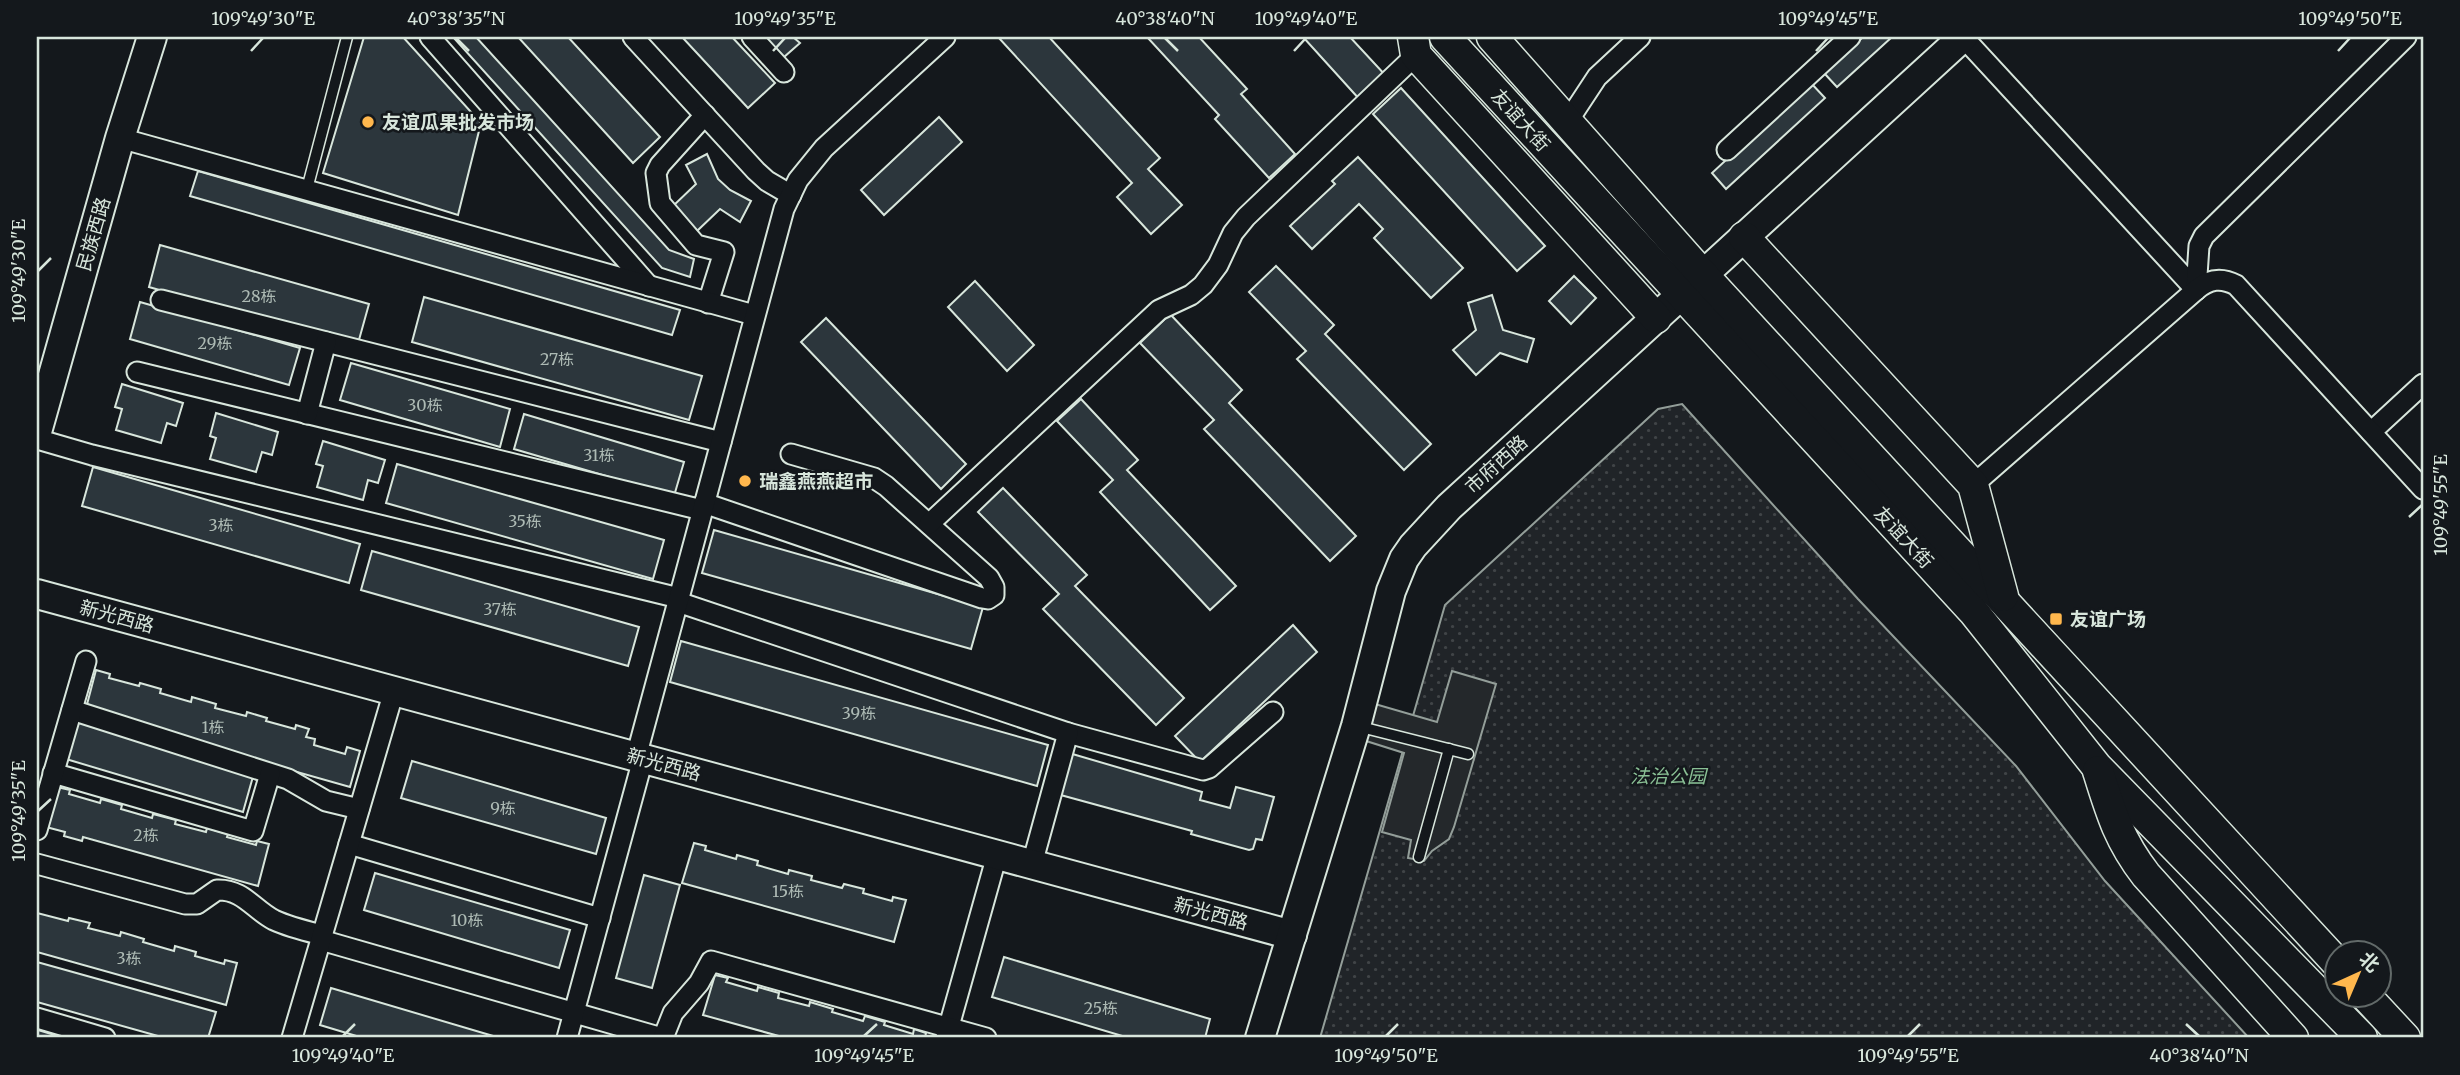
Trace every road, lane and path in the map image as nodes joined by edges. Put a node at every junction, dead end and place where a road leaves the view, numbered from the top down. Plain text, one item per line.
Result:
1 (152, 37) edge
2 (347, 37) edge
3 (430, 37) edge
4 (633, 37) edge
5 (752, 37) edge
6 (1445, 37) edge
7 (1492, 37) edge
8 (1640, 37) edge
9 (1850, 37) edge
10 (1963, 37) edge
11 (2406, 37) edge
12 (941, 38) edge
13 (1415, 46) edge
14 (784, 72) dead end
15 (705, 115) junction
16 (1568, 121) junction
17 (120, 138) junction
18 (1727, 150) dead end
19 (307, 189) junction
20 (791, 195) junction
21 (1745, 237) junction
22 (1703, 275) junction
23 (649, 286) junction
24 (2196, 290) junction
25 (1681, 295) junction
26 (161, 300) dead end
27 (708, 303) junction
28 (754, 315) junction
29 (1656, 318) junction
30 (326, 342) junction
31 (137, 373) dead end
32 (2423, 384) edge
33 (307, 414) junction
34 (37, 432) edge
35 (2371, 432) junction
36 (37, 439) edge
37 (721, 442) junction
38 (792, 454) dead end
39 (1972, 485) junction
40 (2423, 489) edge
41 (703, 506) junction
42 (929, 524) junction
43 (37, 594) edge
44 (678, 600) junction
45 (2004, 600) junction
46 (86, 661) dead end
47 (394, 691) junction
48 (72, 710) junction
49 (1273, 712) dead end
50 (1356, 726) junction
51 (1068, 733) junction
52 (1449, 749) junction
53 (1468, 754) dead end
54 (639, 758) junction
55 (2097, 767) junction
56 (53, 773) junction
57 (270, 774) junction
58 (359, 809) junction
59 (37, 830) edge
60 (349, 844) junction
61 (997, 855) junction
62 (1419, 857) dead end
63 (37, 864) edge
64 (1032, 864) junction
65 (600, 918) junction
66 (1292, 935) junction
67 (321, 937) junction
68 (2324, 950) edge
69 (2378, 1009) edge
70 (575, 1013) junction
71 (37, 1018) edge
72 (947, 1033) edge
73 (105, 1038) edge
74 (292, 1038) edge
75 (568, 1038) edge
76 (663, 1038) edge
77 (986, 1038) edge
78 (1260, 1038) edge
79 (2293, 1038) edge
80 (2362, 1038) edge
81 (2405, 1038) edge

1 - 17 street, 民族西路
2 - 19 lane
3 - 23 street
4 - 15 street
5 - 14 street
6 - 25 main road, 友谊大街
7 - 16 main road, 友谊大街
8 - 16 street
9 - 18 street
10 - 21 street, 市府西路
10 - 24 street
11 - 24 street
12 - 20 street
13 - 29 main road
13 - 42 street
15 - 20 street
15 - 27 street
16 - 22 main road, 友谊大街
17 - 19 street
17 - 34 street, 民族西路
19 - 23 street
20 - 28 street
21 - 22 street, 市府西路
21 - 39 main road
22 - 25 street, 市府西路
22 - 45 main road, 友谊大街
23 - 27 street
24 - 35 street
24 - 39 street
25 - 29 street, 市府西路
25 - 55 main road, 友谊大街
26 - 30 street
27 - 28 street
28 - 37 street
29 - 50 street, 市府西路
30 - 33 street
30 - 37 street
31 - 33 street
32 - 35 street
33 - 41 street
35 - 40 street
36 - 44 street
37 - 41 street
38 - 42 street
39 - 45 main road
41 - 42 street
41 - 44 street
43 - 47 street, 新光西路
44 - 51 street
44 - 54 street
45 - 68 main road, 友谊大街
46 - 48 street
47 - 54 street, 新光西路
47 - 58 street
48 - 56 street
48 - 57 street
49 - 51 street
50 - 52 lane
50 - 66 street, 市府西路
51 - 64 street
52 - 53 lane
52 - 62 lane
54 - 61 street, 新光西路
54 - 65 street
55 - 79 main road
55 - 80 main road, 友谊大街
56 - 57 street
56 - 59 street
57 - 58 street
58 - 60 street
60 - 65 street
60 - 67 street
61 - 64 street, 新光西路
61 - 72 street
63 - 67 street
64 - 66 street, 新光西路
65 - 70 street
66 - 78 street, 市府西路
67 - 70 street
67 - 74 street
69 - 81 main road
70 - 75 street
70 - 76 street
71 - 73 street
72 - 76 street
72 - 77 street

